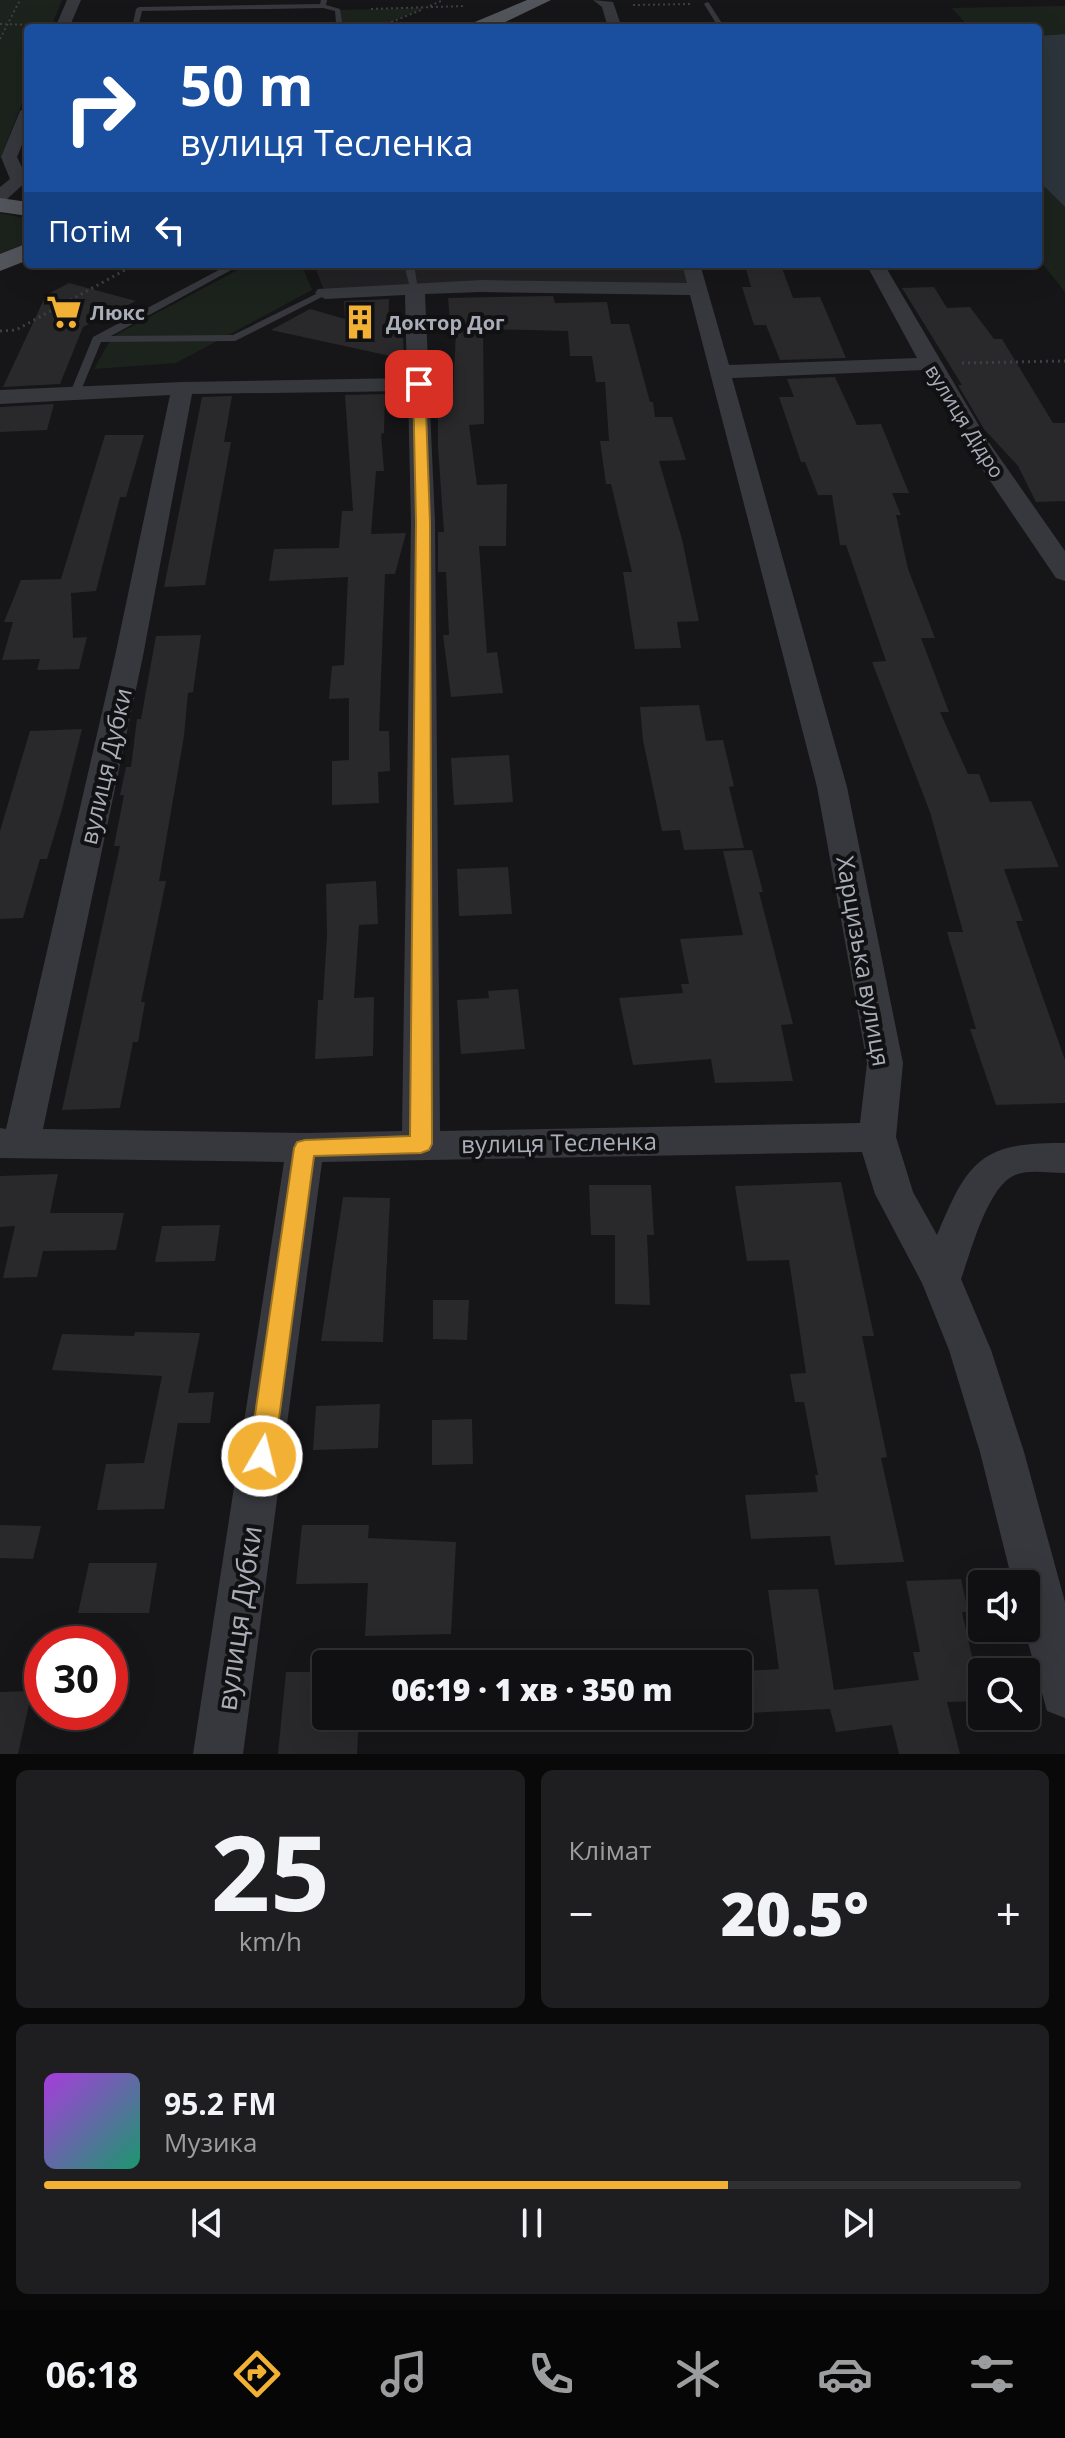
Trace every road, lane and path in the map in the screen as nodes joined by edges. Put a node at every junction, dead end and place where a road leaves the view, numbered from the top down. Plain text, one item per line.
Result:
1 (20, 0) edge
2 (74, 0) edge
3 (443, 0) edge
4 (542, 0) edge
5 (604, 2) edge
6 (324, 3) edge
7 (186, 4) edge
8 (471, 4) dead end
9 (707, 4) joint
10 (425, 8) junction
11 (338, 10) junction
12 (339, 23) junction
13 (63, 24) edge
14 (136, 24) edge
15 (335, 24) edge
16 (344, 24) edge
17 (386, 24) edge
18 (486, 24) edge
19 (613, 24) edge
20 (720, 24) edge
21 (0, 26) edge
22 (7, 26) junction
23 (24, 26) edge
24 (0, 39) edge
25 (24, 121) edge
26 (7, 168) edge
27 (24, 199) edge
28 (1, 202) edge
29 (24, 208) edge
30 (24, 253) edge
31 (0, 263) edge
32 (129, 268) edge
33 (230, 268) edge
34 (877, 268) edge
35 (412, 276) edge
36 (695, 276) edge
37 (325, 293) joint
38 (0, 331) edge
39 (97, 339) junction
40 (1065, 361) edge
41 (929, 364) junction
42 (719, 372) junction
43 (419, 384) junction
44 (182, 388) junction
45 (75, 393) junction
46 (0, 397) edge
47 (1065, 573) edge
48 (877, 1137) junction
49 (10, 1143) edge
50 (421, 1144) junction
51 (305, 1148) junction
52 (1065, 1158) edge
53 (941, 1279) junction
54 (1065, 1693) edge
55 (218, 1754) edge

1 - 22 path
2 - 13 street
3 - 10 path
4 - 18 main road
5 - 9 path
5 - 19 street
6 - 7 lane
6 - 11 lane
7 - 14 lane
8 - 10 path
9 - 20 lane
10 - 11 path
10 - 17 path
11 - 12 lane
12 - 15 lane
12 - 16 lane
21 - 22 path
22 - 23 path
22 - 24 path
25 - 26 street
26 - 28 street
27 - 28 main road
28 - 29 main road
30 - 31 main road
32 - 38 path
33 - 39 lane
34 - 41 street, вулиця Дідро
35 - 36 street
35 - 37 street
35 - 43 street
36 - 42 street, Харцизька вулиця
37 - 39 lane
39 - 45 lane
40 - 41 path
41 - 42 street
41 - 47 street, вулиця Дідро
42 - 48 street, Харцизька вулиця
43 - 44 street
43 - 50 street
44 - 45 street
44 - 49 street, вулиця Дубки
45 - 46 street
48 - 50 street, вулиця Тесленка
48 - 53 street, Харцизька вулиця
49 - 51 street, вулиця Тесленка
50 - 51 street, вулиця Тесленка
51 - 55 street, вулиця Дубки
52 - 53 street
53 - 54 street, Харцизька вулиця

